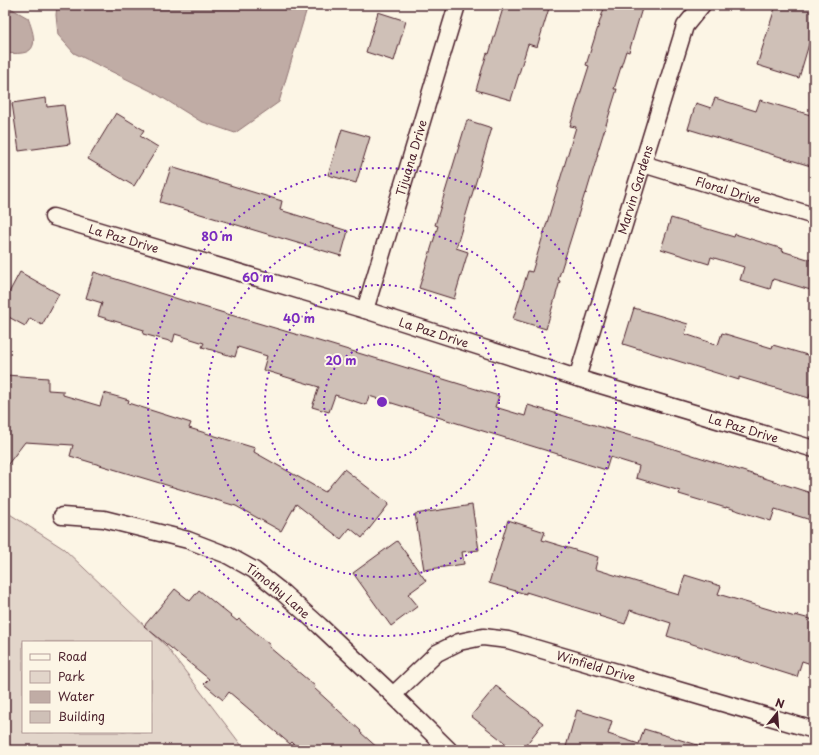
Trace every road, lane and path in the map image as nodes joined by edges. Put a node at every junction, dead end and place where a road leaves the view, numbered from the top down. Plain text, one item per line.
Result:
1 (457, 5) edge
2 (702, 5) edge
3 (643, 164) junction
4 (814, 216) edge
5 (53, 217) dead end
6 (365, 310) junction
7 (577, 378) junction
8 (814, 449) edge
9 (62, 516) dead end
10 (393, 695) junction
11 (814, 730) edge
12 (449, 750) edge

1 - 6 street, Tijuana Drive
2 - 3 street, Marvin Gardens
3 - 4 street, Floral Drive
3 - 7 street, Marvin Gardens
5 - 6 street, La Paz Drive
6 - 7 street, La Paz Drive
7 - 8 street, La Paz Drive
9 - 10 street, Timothy Lane
10 - 11 street, Winfield Drive
10 - 12 street, Timothy Lane

